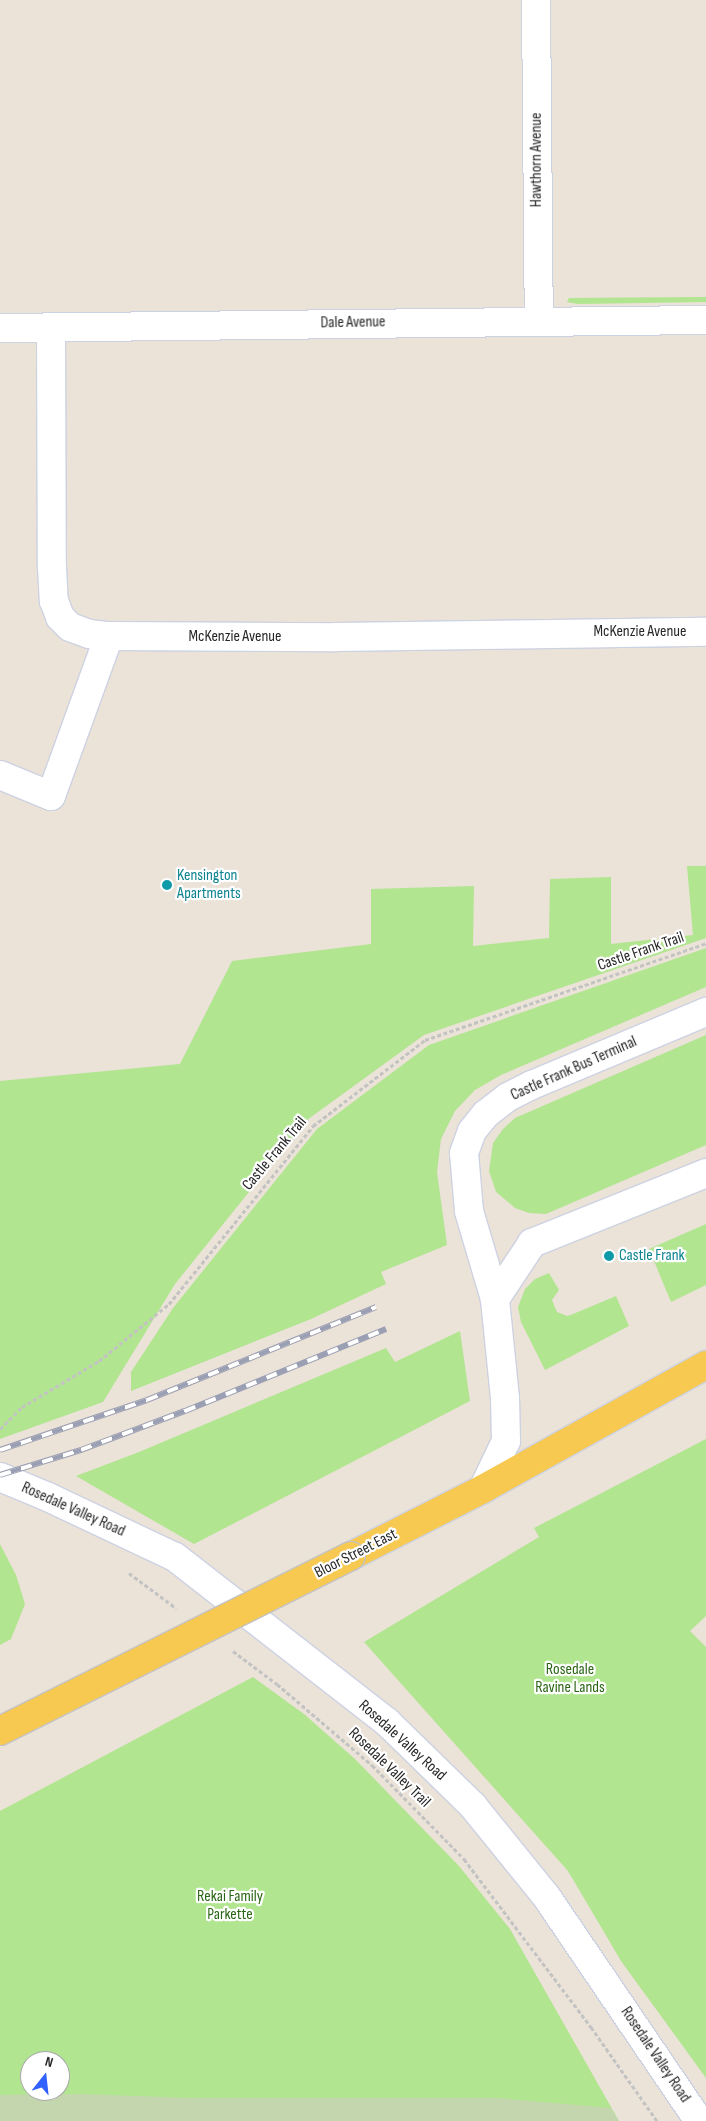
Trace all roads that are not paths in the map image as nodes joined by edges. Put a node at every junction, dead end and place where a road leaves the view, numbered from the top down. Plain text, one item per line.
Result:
1 (536, 0) edge
2 (539, 320) junction
3 (706, 320) edge
4 (51, 327) junction
5 (0, 328) edge
6 (706, 632) edge
7 (110, 636) junction
8 (0, 775) edge
9 (706, 1012) edge
10 (706, 1173) edge
11 (495, 1299) junction
12 (706, 1365) edge
13 (0, 1478) edge
14 (483, 1489) junction
15 (0, 1731) edge
16 (699, 2121) edge

1 - 2 street, Hawthorn Avenue
2 - 3 street, Dale Avenue
2 - 4 street, Dale Avenue
4 - 5 street, Dale Avenue
4 - 7 street, McKenzie Avenue
6 - 7 street, McKenzie Avenue
7 - 8 street
9 - 11 street, Castle Frank Bus Terminal
10 - 11 street
11 - 14 street, Castle Frank Bus Terminal
12 - 14 main road, Bloor Street East
13 - 16 street, Rosedale Valley Road
14 - 15 main road, Bloor Street East, bridge

